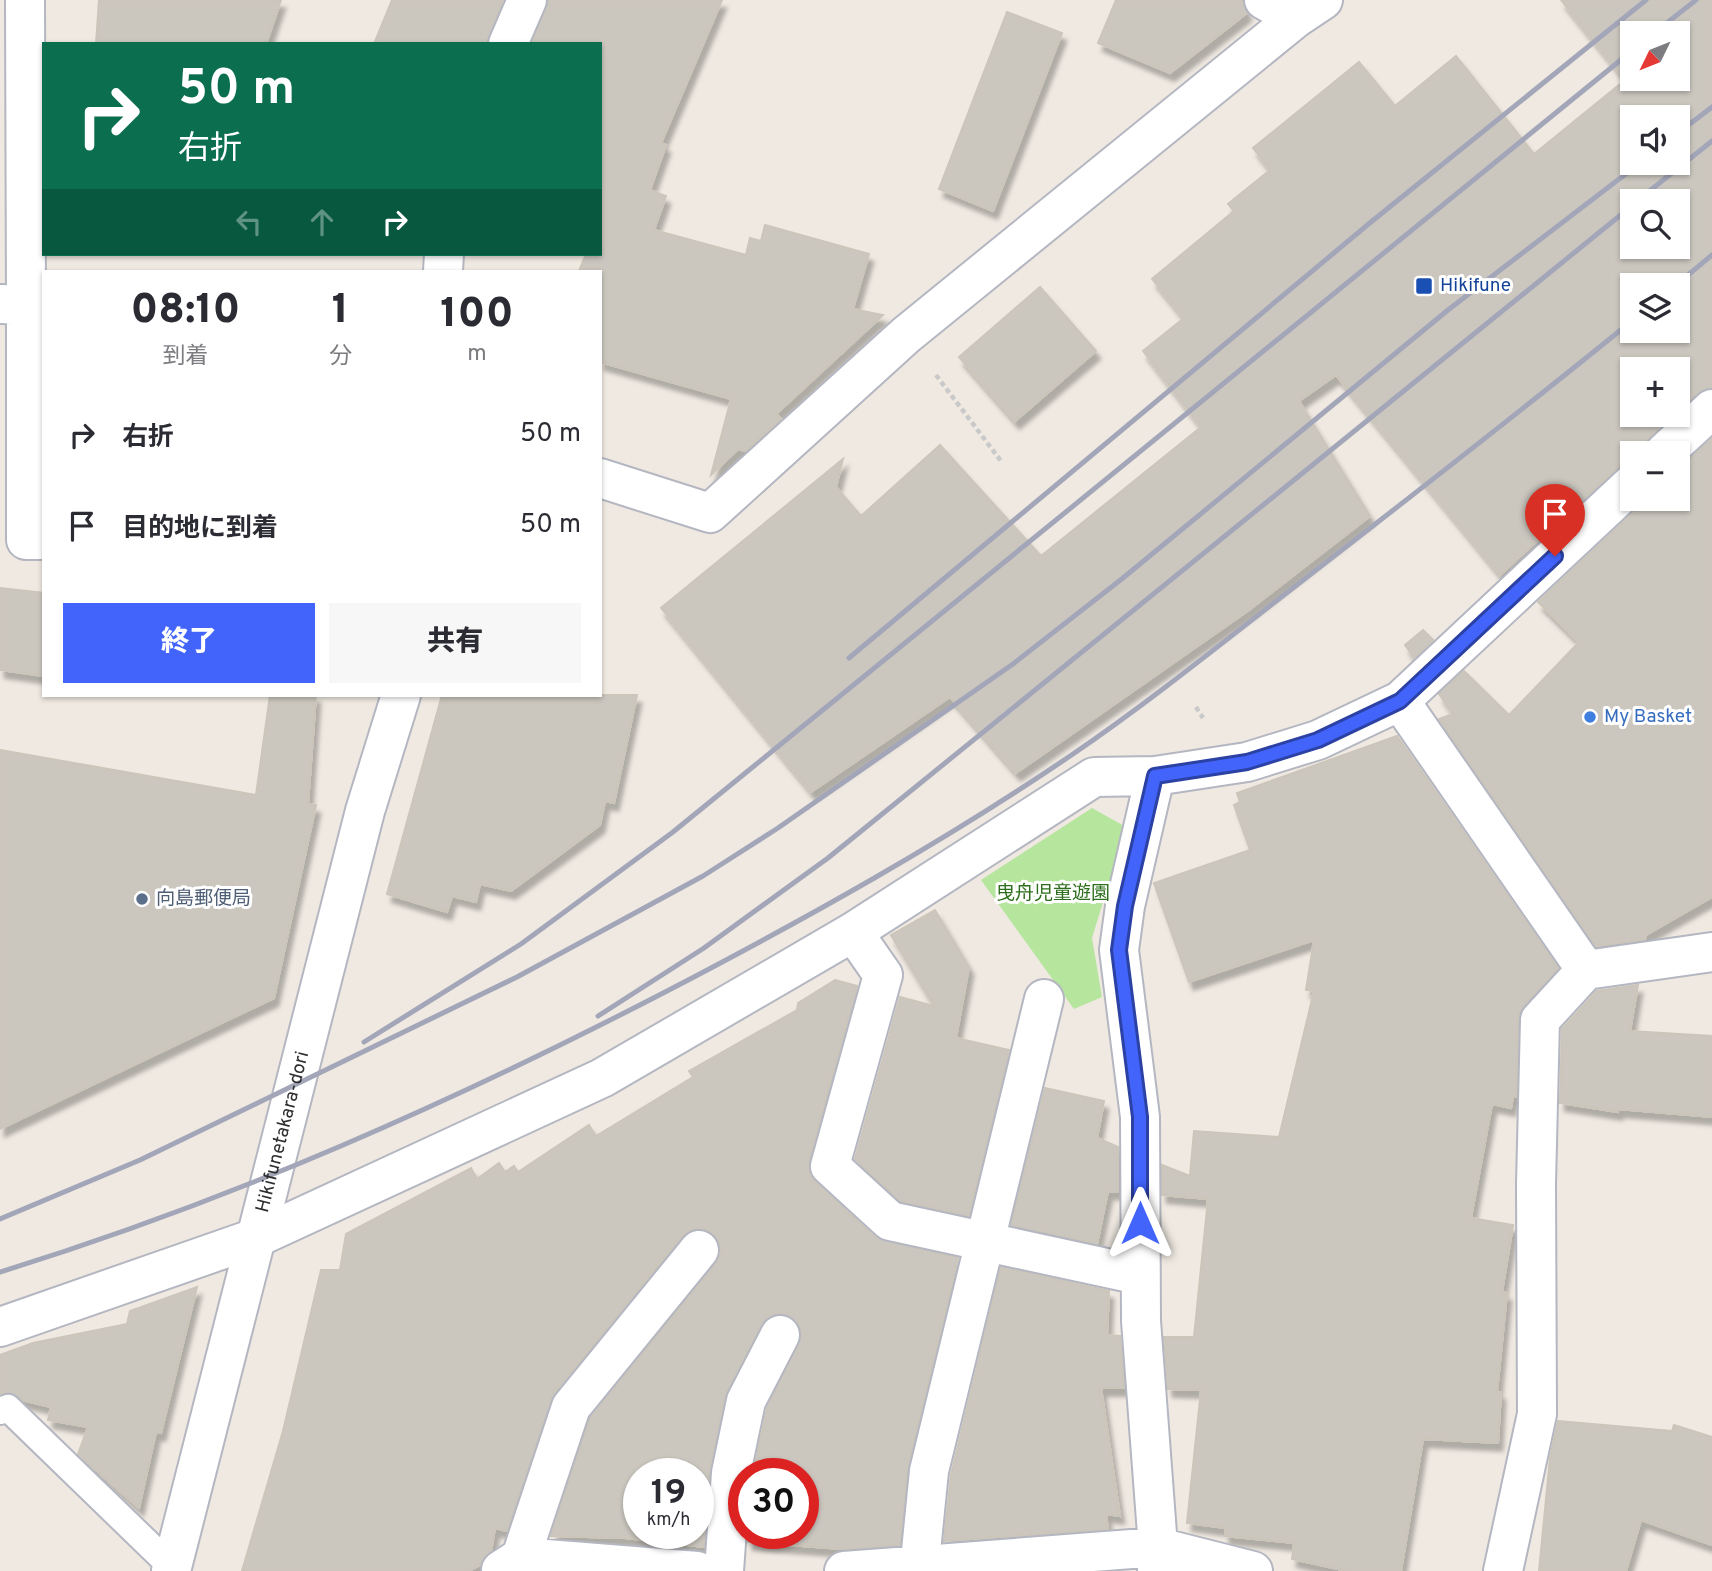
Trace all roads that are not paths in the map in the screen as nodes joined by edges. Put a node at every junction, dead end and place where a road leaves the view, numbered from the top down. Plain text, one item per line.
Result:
1 (24, 0) edge
2 (527, 0) edge
3 (1294, 6) edge
4 (509, 42) edge
5 (23, 305) edge
6 (1712, 408) edge
7 (1677, 441) edge
8 (602, 479) edge
9 (1620, 495) edge
10 (42, 540) edge
11 (400, 697) edge
12 (1400, 701) junction
13 (1155, 776) junction
14 (853, 932) junction
15 (1712, 952) edge
16 (1586, 970) junction
17 (1044, 999) dead end
18 (258, 1237) junction
19 (983, 1241) junction
20 (699, 1250) dead end
21 (1139, 1275) junction
22 (0, 1327) edge
23 (780, 1335) dead end
24 (0, 1411) edge
25 (1158, 1559) edge
26 (510, 1564) edge
27 (172, 1569) edge
28 (919, 1569) edge
29 (697, 1571) edge
30 (724, 1571) edge
31 (844, 1571) edge
32 (1253, 1571) edge
33 (1503, 1571) edge

1 - 5 street
2 - 4 street
3 - 8 street
5 - 10 street
6 - 7 street
9 - 12 street
11 - 18 street, Hikifunetakara-dori
12 - 13 street
12 - 16 street
13 - 14 street
13 - 21 street
14 - 18 street
14 - 19 street
15 - 16 street
16 - 33 street
17 - 19 street
18 - 22 street
18 - 27 street, Hikifunetakara-dori
19 - 21 street
19 - 28 street
20 - 26 street
21 - 25 street
23 - 30 street
24 - 27 lane
25 - 28 street
25 - 32 street
26 - 29 street
28 - 31 street

